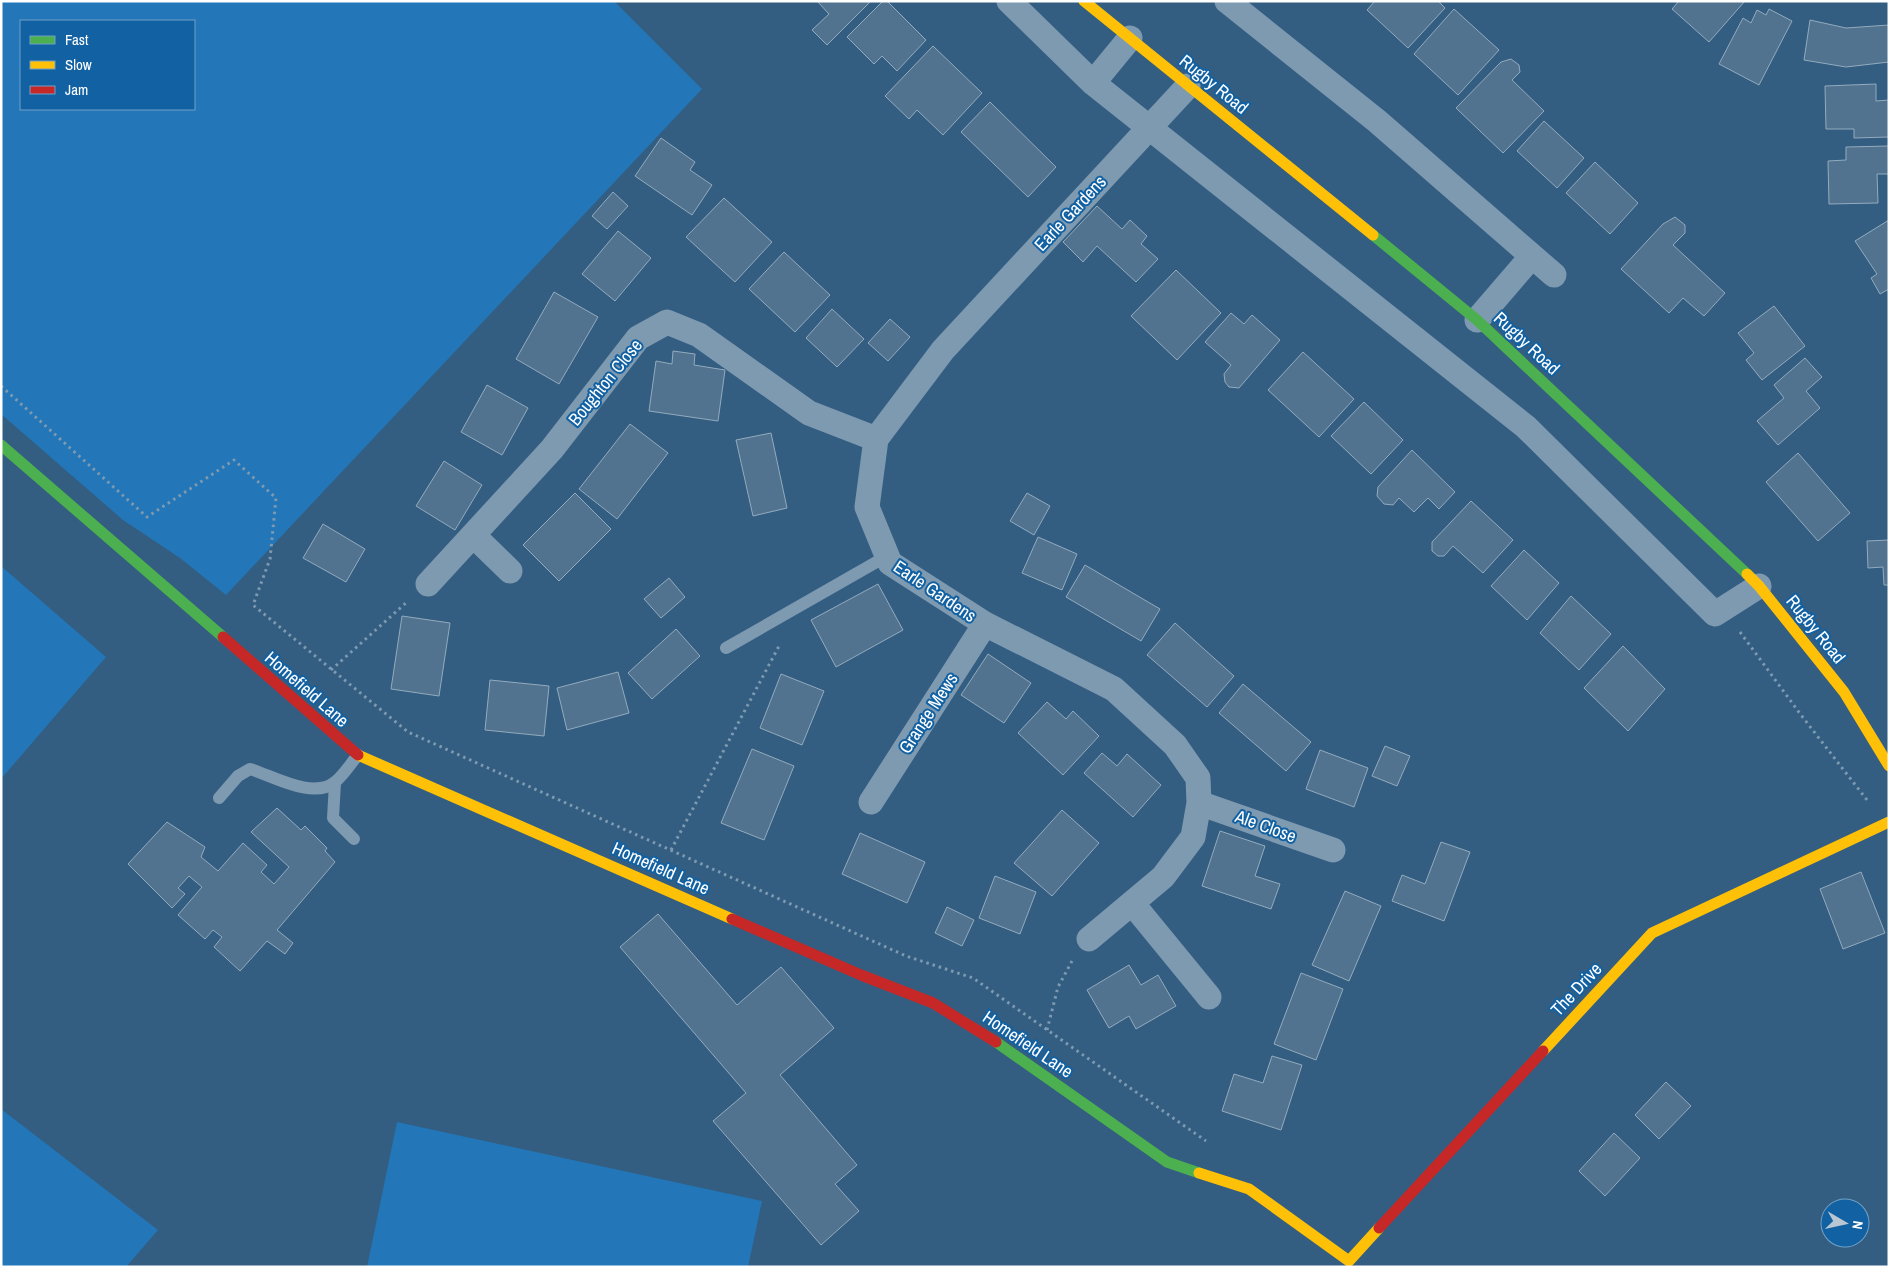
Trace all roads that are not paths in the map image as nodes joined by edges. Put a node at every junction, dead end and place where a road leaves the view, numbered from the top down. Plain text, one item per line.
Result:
1 (1009, 1) edge
2 (1084, 1) edge
3 (1227, 1) edge
4 (1130, 38) junction
5 (1093, 83) junction
6 (1188, 86) junction
7 (1149, 128) junction
8 (1532, 256) junction
9 (1554, 275) dead end
10 (1477, 320) junction
11 (876, 439) junction
12 (1, 445) edge
13 (473, 535) junction
14 (887, 556) junction
15 (510, 571) dead end
16 (428, 584) road end
17 (1759, 586) junction
18 (985, 624) junction
19 (726, 648) dead end
20 (358, 755) junction
21 (1889, 766) edge
22 (335, 783) junction
23 (219, 798) dead end
24 (871, 802) dead end
25 (1200, 803) junction
26 (1889, 822) edge
27 (354, 839) dead end
28 (1333, 850) dead end
29 (1132, 903) junction
30 (1089, 938) road end
31 (1209, 997) dead end
32 (1349, 1261) joint

1 - 5 street
2 - 4 street, Rugby Road
3 - 8 street
4 - 5 street
4 - 6 street, Rugby Road
5 - 7 street
6 - 7 street, Earle Gardens
6 - 10 street, Rugby Road
7 - 11 street, Earle Gardens
7 - 17 street
8 - 9 street
8 - 10 street
10 - 17 street, Rugby Road
11 - 13 street, Boughton Close
11 - 14 street, Earle Gardens
12 - 20 street, Homefield Lane
13 - 15 street
13 - 16 street, Boughton Close
14 - 18 street, Earle Gardens
14 - 19 lane
17 - 21 street, Rugby Road
18 - 24 street, Grange Mews
18 - 25 street, Earle Gardens
20 - 22 lane
20 - 32 street, Homefield Lane
22 - 23 lane
22 - 27 lane
25 - 28 street, Ale Close
25 - 29 street, Earle Gardens
26 - 32 street, The Drive
29 - 30 street, Earle Gardens
29 - 31 street

